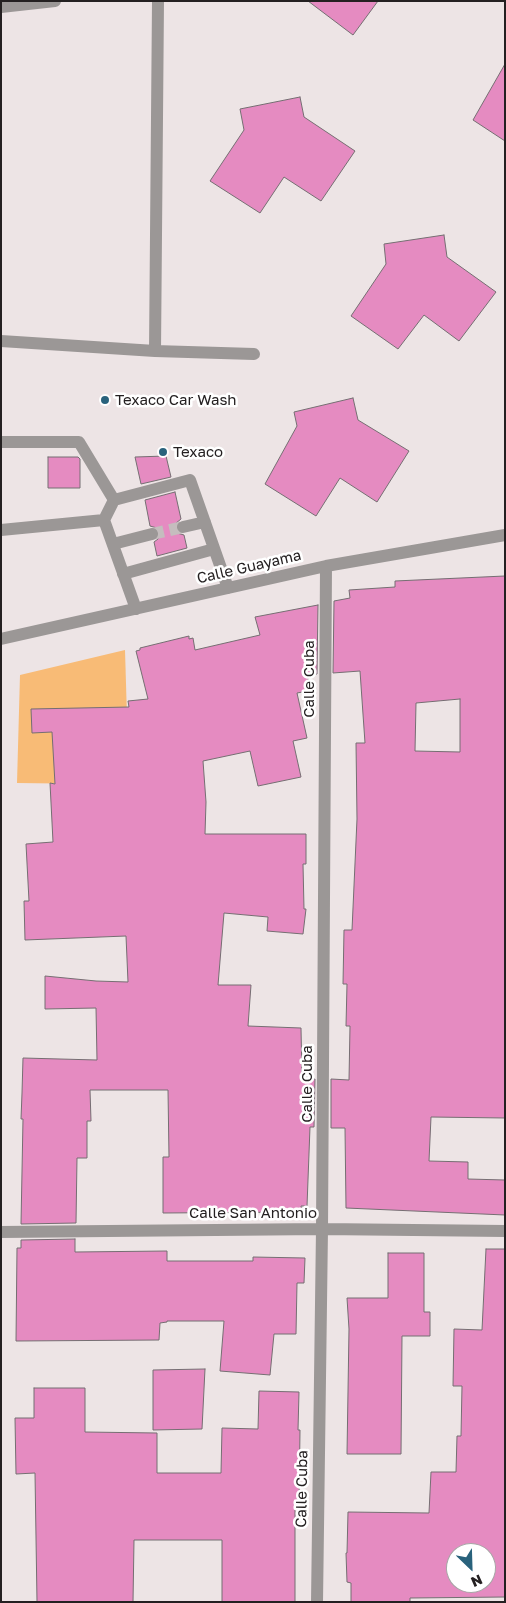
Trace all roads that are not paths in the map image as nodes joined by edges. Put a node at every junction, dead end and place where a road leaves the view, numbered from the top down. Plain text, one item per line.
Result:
1 (55, 1) edge
2 (158, 1) edge
3 (1, 7) edge
4 (1, 341) edge
5 (155, 351) junction
6 (254, 354) dead end
7 (1, 442) edge
8 (114, 500) junction
9 (104, 520) junction
10 (205, 522) junction
11 (182, 527) tunnel mouth
12 (1, 530) edge
13 (152, 534) tunnel mouth
14 (505, 534) edge
15 (113, 544) junction
16 (214, 550) junction
17 (326, 566) junction
18 (124, 574) junction
19 (228, 588) junction
20 (136, 609) junction
21 (1, 639) edge
22 (322, 1229) junction
23 (505, 1231) edge
24 (1, 1232) edge
25 (317, 1602) edge

1 - 3 street
2 - 5 street
4 - 5 street
5 - 6 street
7 - 8 street
8 - 9 street
8 - 10 street
9 - 12 street
9 - 15 street
10 - 11 street
10 - 16 street
13 - 15 street
14 - 17 street, Calle Guayama
15 - 18 street
16 - 18 street
16 - 19 street
17 - 19 street, Calle Guayama
17 - 22 street, Calle Cuba
18 - 20 street
19 - 20 street, Calle Guayama
20 - 21 street, Calle Guayama
22 - 23 street, Calle San Antonio
22 - 24 street, Calle San Antonio
22 - 25 street, Calle Cuba

